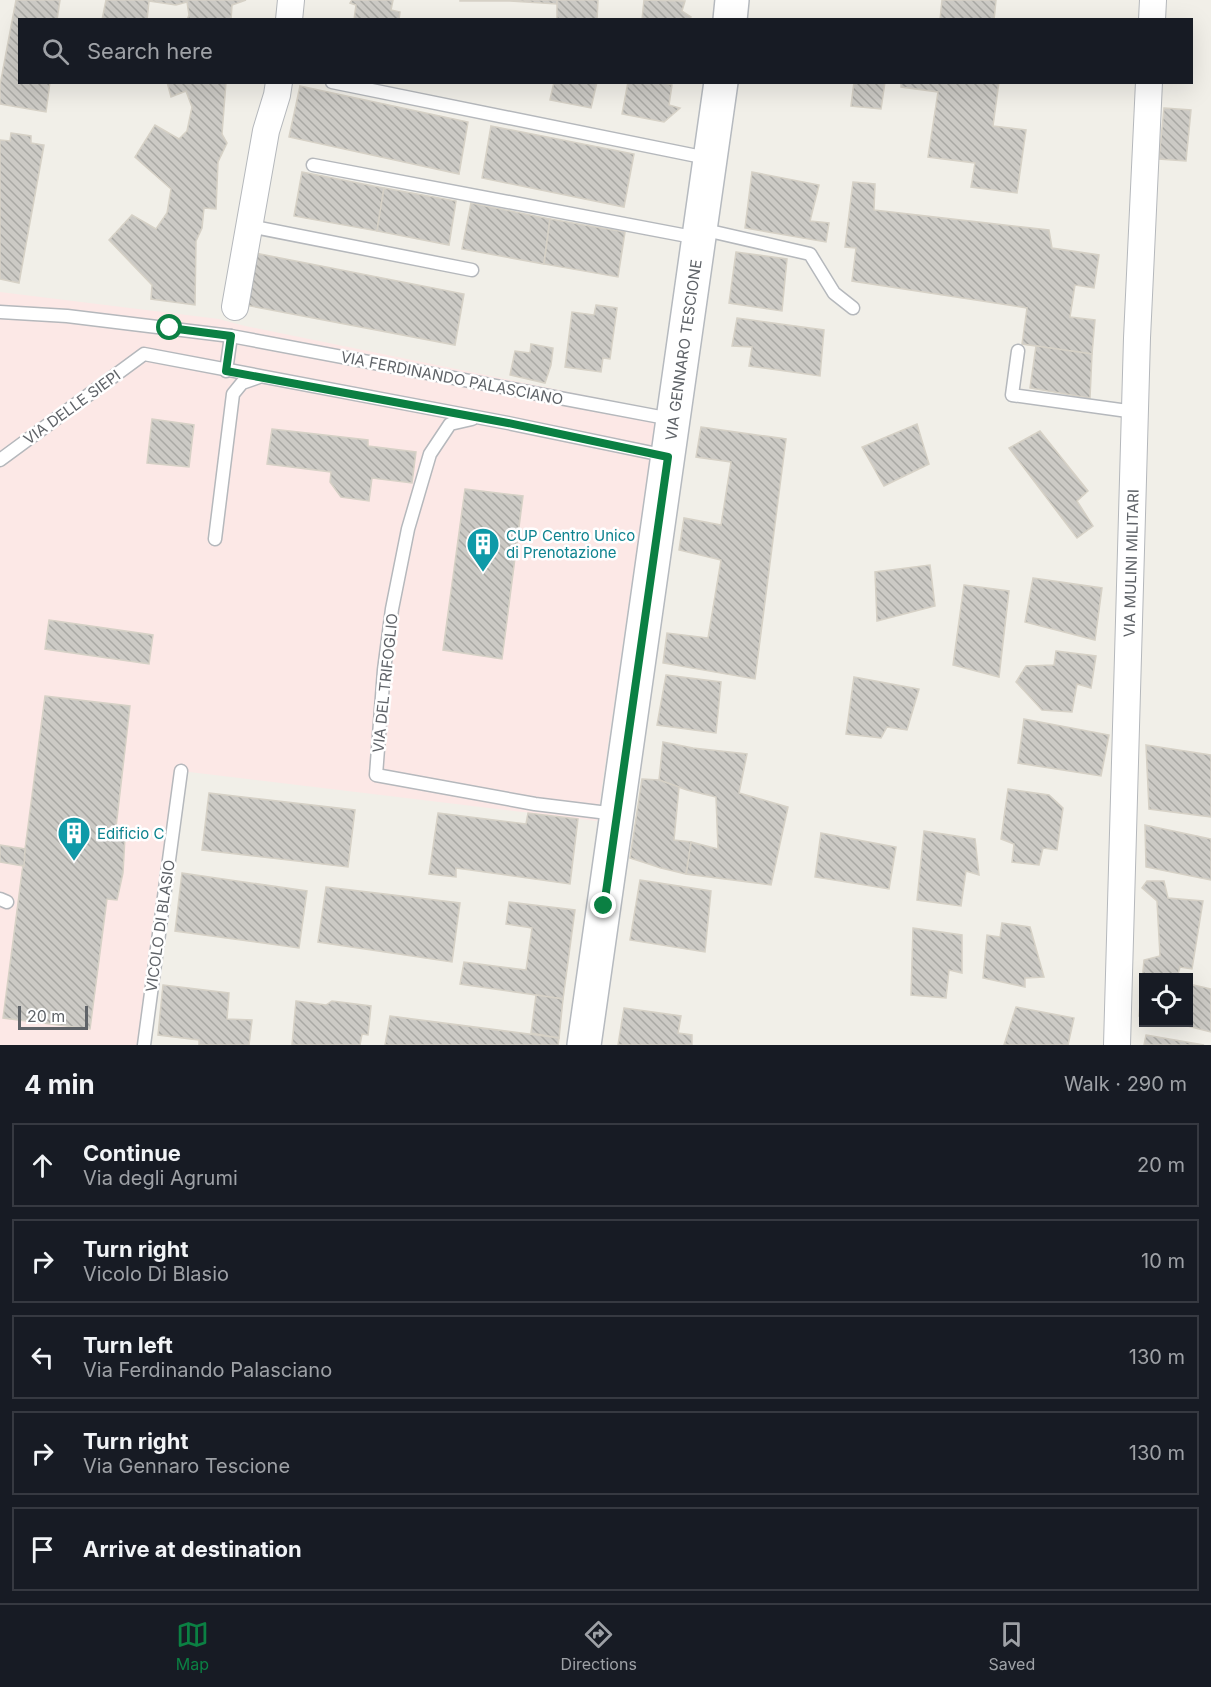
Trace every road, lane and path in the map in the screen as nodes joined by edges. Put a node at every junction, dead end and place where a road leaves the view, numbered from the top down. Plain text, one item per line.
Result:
1 (291, 0) edge
2 (732, 0) edge
3 (1153, 0) edge
4 (289, 18) edge
5 (730, 18) edge
6 (1152, 18) edge
7 (279, 84) edge
8 (342, 84) edge
9 (721, 84) edge
10 (1149, 84) edge
11 (709, 159) junction
12 (313, 165) dead end
13 (249, 226) junction
14 (699, 234) junction
15 (472, 270) dead end
16 (235, 307) dead end
17 (853, 308) dead end
18 (0, 312) edge
19 (231, 336) junction
20 (1018, 351) dead end
21 (226, 371) junction
22 (260, 377) junction
23 (1135, 412) junction
24 (479, 418) junction
25 (673, 420) junction
26 (668, 457) junction
27 (0, 460) edge
28 (215, 539) dead end
29 (181, 771) dead end
30 (617, 814) junction
31 (144, 1045) edge
32 (584, 1045) edge
33 (1117, 1045) edge

1 - 4 street
2 - 5 street
3 - 6 street
7 - 13 street
8 - 11 lane
9 - 11 street, VIA GENNARO TESCIONE
10 - 23 street, VIA MULINI MILITARI
11 - 14 street, VIA GENNARO TESCIONE
12 - 14 lane
13 - 15 lane
13 - 16 street
14 - 17 lane
14 - 25 street, VIA GENNARO TESCIONE
18 - 19 lane, VIA FERDINANDO PALASCIANO
19 - 21 lane
19 - 25 lane, VIA FERDINANDO PALASCIANO
20 - 23 lane
21 - 22 lane
21 - 27 lane, VIA DELLE SIEPI
22 - 24 lane
22 - 28 lane
23 - 33 street, VIA MULINI MILITARI
24 - 26 lane
24 - 30 lane, VIA DEL TRIFOGLIO
25 - 26 street, VIA GENNARO TESCIONE
26 - 30 street, VIA GENNARO TESCIONE
29 - 31 lane, VICOLO DI BLASIO
30 - 32 street, VIA GENNARO TESCIONE

